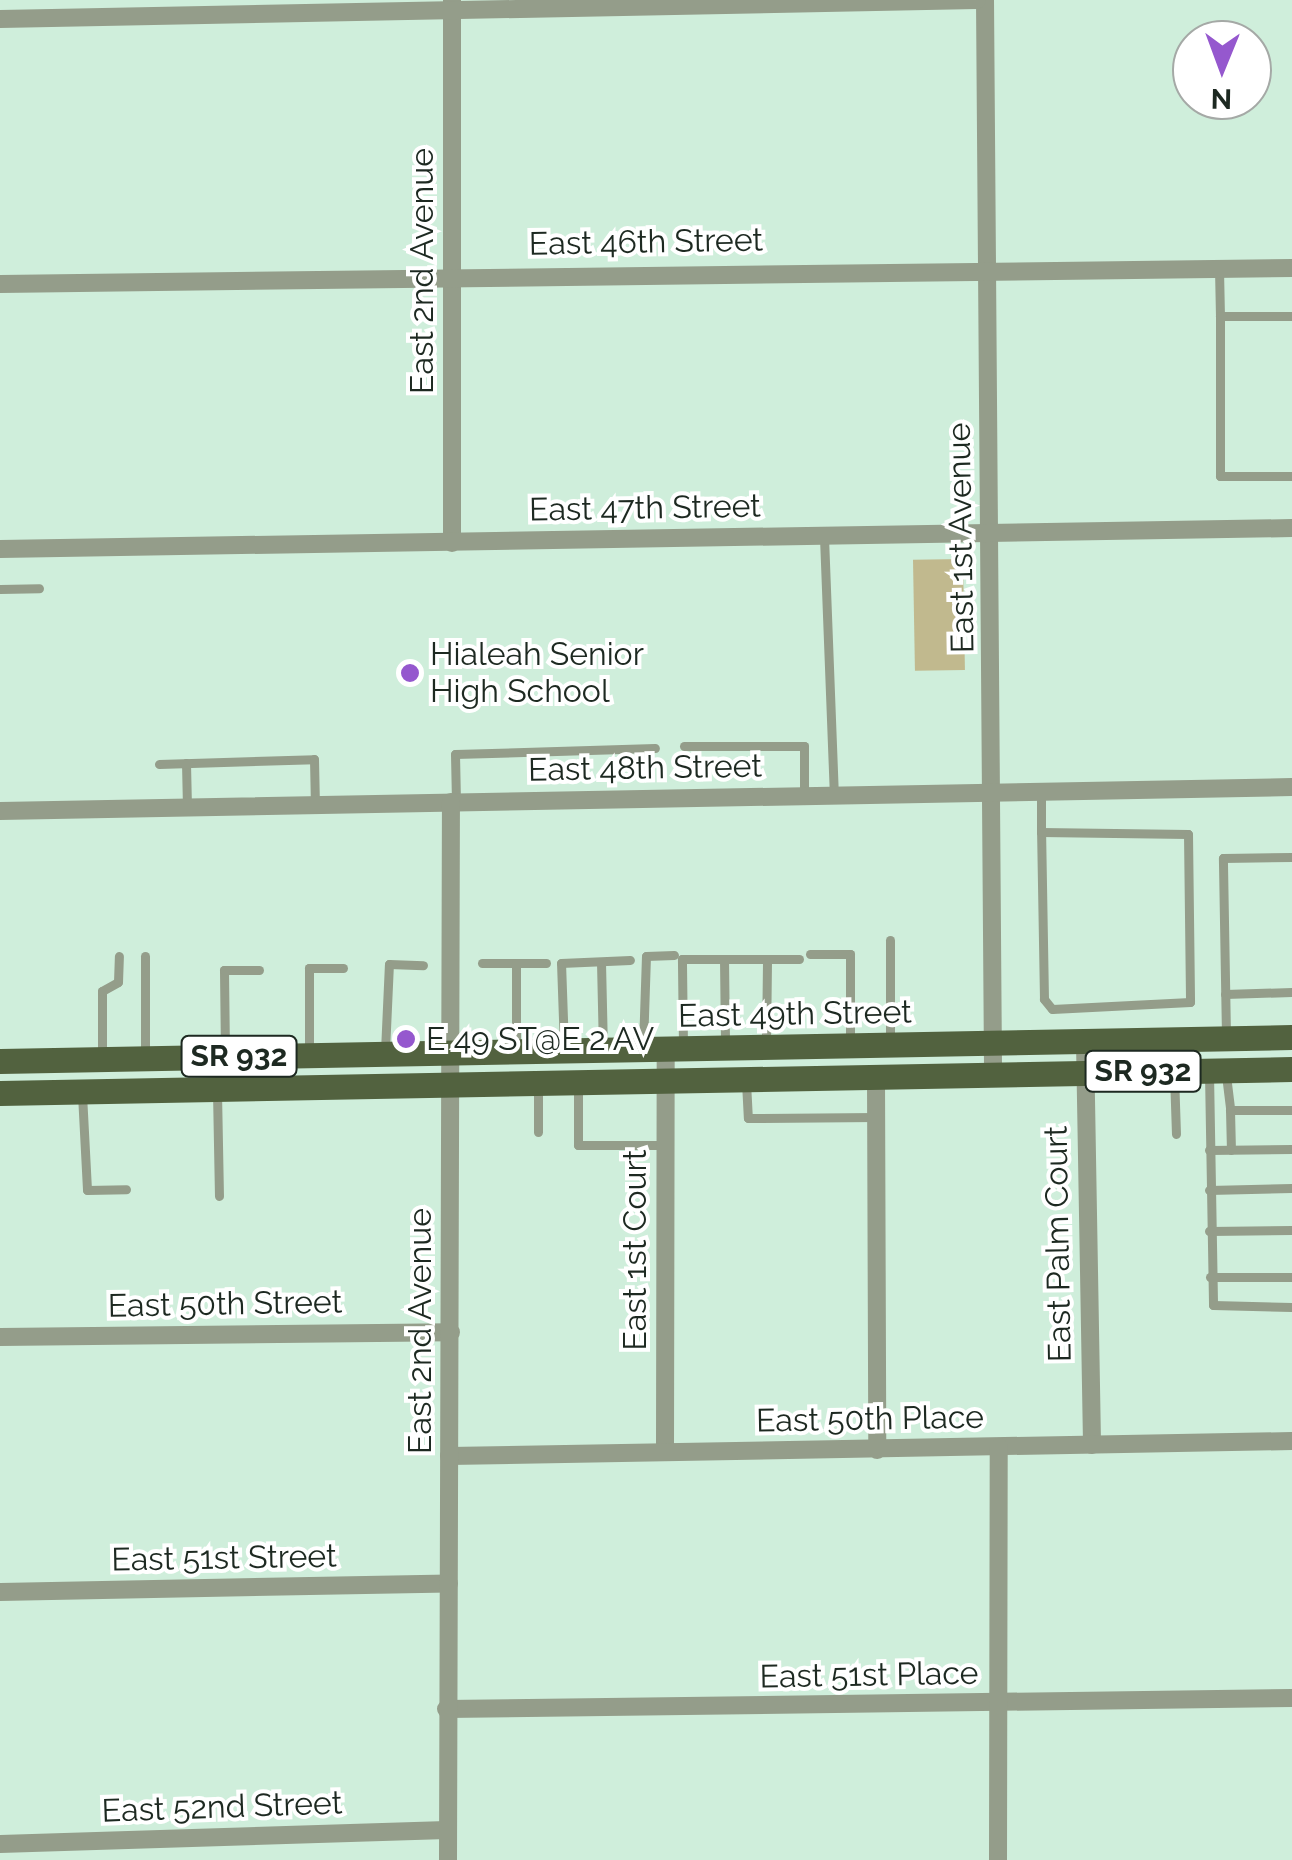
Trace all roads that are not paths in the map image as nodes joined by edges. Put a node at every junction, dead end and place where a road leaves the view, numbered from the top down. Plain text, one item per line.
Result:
1 (977, 0) edge
2 (985, 0) edge
3 (452, 7) edge
4 (0, 19) edge
5 (1219, 267) junction
6 (1292, 268) edge
7 (986, 269) junction
8 (453, 274) junction
9 (0, 284) edge
10 (1220, 316) junction
11 (1292, 316) edge
12 (1292, 476) edge
13 (1292, 528) edge
14 (992, 530) junction
15 (824, 534) junction
16 (452, 542) junction
17 (0, 549) edge
18 (39, 588) dead end
19 (0, 589) edge
20 (684, 746) dead end
21 (655, 748) dead end
22 (186, 763) junction
23 (159, 764) dead end
24 (1292, 788) edge
25 (1042, 791) junction
26 (993, 792) junction
27 (834, 795) junction
28 (804, 796) junction
29 (454, 802) junction
30 (315, 805) junction
31 (187, 807) junction
32 (0, 810) edge
33 (1041, 832) junction
34 (1292, 857) edge
35 (890, 940) dead end
36 (810, 954) dead end
37 (674, 955) dead end
38 (118, 956) dead end
39 (145, 956) dead end
40 (724, 959) junction
41 (766, 959) junction
42 (798, 959) dead end
43 (630, 960) dead end
44 (601, 962) junction
45 (482, 963) dead end
46 (516, 963) junction
47 (546, 963) dead end
48 (423, 965) dead end
49 (342, 968) dead end
50 (258, 970) dead end
51 (1292, 992) edge
52 (1225, 994) junction
53 (1292, 1037) edge
54 (1226, 1038) junction
55 (994, 1042) junction
56 (1085, 1042) junction
57 (890, 1044) junction
58 (850, 1045) junction
59 (766, 1047) junction
60 (725, 1048) junction
61 (664, 1049) junction
62 (564, 1050) junction
63 (603, 1050) junction
64 (516, 1051) junction
65 (385, 1053) junction
66 (453, 1053) junction
67 (309, 1055) junction
68 (225, 1056) junction
69 (102, 1058) junction
70 (145, 1058) junction
71 (0, 1061) edge
72 (1292, 1069) edge
73 (1217, 1070) junction
74 (1174, 1071) junction
75 (1085, 1072) junction
76 (994, 1075) junction
77 (876, 1077) junction
78 (746, 1079) junction
79 (666, 1081) junction
80 (578, 1082) junction
81 (538, 1083) junction
82 (452, 1084) junction
83 (217, 1089) junction
84 (82, 1091) junction
85 (0, 1092) edge
86 (1230, 1110) junction
87 (1292, 1110) edge
88 (876, 1116) junction
89 (538, 1132) dead end
90 (1176, 1134) dead end
91 (666, 1146) junction
92 (1292, 1149) edge
93 (1209, 1150) junction
94 (1231, 1150) junction
95 (1292, 1188) edge
96 (126, 1189) dead end
97 (1209, 1190) junction
98 (219, 1196) dead end
99 (1292, 1230) edge
100 (1209, 1231) junction
101 (1210, 1277) junction
102 (1292, 1277) edge
103 (1292, 1307) edge
104 (451, 1332) junction
105 (0, 1337) edge
106 (1292, 1441) edge
107 (1092, 1445) junction
108 (999, 1447) junction
109 (878, 1450) junction
110 (665, 1452) junction
111 (449, 1456) junction
112 (449, 1583) junction
113 (0, 1592) edge
114 (1292, 1698) edge
115 (994, 1704) junction
116 (446, 1709) junction
117 (447, 1830) junction
118 (0, 1844) edge
119 (448, 1860) edge
120 (998, 1860) edge

1 - 3 street
2 - 7 street, East 1st Avenue
3 - 4 street
3 - 8 street, East 2nd Avenue
5 - 6 street, East 46th Street
5 - 7 street, East 46th Street
5 - 10 lane
7 - 8 street, East 46th Street
7 - 14 street, East 1st Avenue
8 - 9 street, East 46th Street
8 - 16 street, East 2nd Avenue
10 - 11 lane
10 - 12 lane
13 - 14 street, East 47th Street
14 - 15 street, East 47th Street
14 - 26 street, East 1st Avenue
15 - 16 street, East 47th Street
15 - 27 lane
16 - 17 street, East 47th Street
18 - 19 lane
20 - 28 lane
21 - 29 lane
22 - 23 lane
22 - 30 lane
22 - 31 lane
24 - 25 street, East 48th Street
25 - 26 street, East 48th Street
25 - 33 lane
26 - 27 street, East 48th Street
26 - 55 street, East 1st Avenue
27 - 28 street, East 48th Street
28 - 29 street, East 48th Street
29 - 30 street, East 48th Street
29 - 66 street, East 2nd Avenue
30 - 31 street, East 48th Street
31 - 32 street, East 48th Street
33 - 33 lane
34 - 52 lane
35 - 57 lane
36 - 58 lane
37 - 61 lane
38 - 69 lane
39 - 70 lane
40 - 41 lane
40 - 60 lane
40 - 61 lane
41 - 42 lane
41 - 59 lane
43 - 44 lane
44 - 62 lane
44 - 63 lane
45 - 46 lane
46 - 47 lane
46 - 64 lane
48 - 65 lane
49 - 67 lane
50 - 68 lane
51 - 52 lane
52 - 54 lane
53 - 54 main road, East 49th Street / SR 932
54 - 56 main road, East 49th Street / SR 932
55 - 56 main road, East 49th Street / SR 932
55 - 57 main road, East 49th Street / SR 932
55 - 76 street, East 1st Avenue
56 - 75 street, East Palm Court
57 - 58 main road, East 49th Street / SR 932
58 - 59 main road, East 49th Street / SR 932
59 - 60 main road, East 49th Street / SR 932
60 - 61 main road, East 49th Street / SR 932
61 - 63 main road, East 49th Street / SR 932
61 - 79 street, East 1st Court
62 - 63 main road, East 49th Street / SR 932
62 - 64 main road, East 49th Street / SR 932
64 - 66 main road, East 49th Street / SR 932
65 - 66 main road, East 49th Street / SR 932
65 - 67 main road, East 49th Street / SR 932
66 - 82 street, East 2nd Avenue
67 - 68 main road, East 49th Street / SR 932
68 - 70 main road, East 49th Street / SR 932
69 - 70 main road, East 49th Street / SR 932
69 - 71 main road, East 49th Street / SR 932
72 - 73 main road, East 49th Street / SR 932
73 - 74 main road, East 49th Street / SR 932
73 - 86 lane
73 - 93 lane
74 - 75 main road, East 49th Street / SR 932
74 - 90 lane
75 - 76 main road, East 49th Street / SR 932
75 - 107 street, East Palm Court
76 - 77 main road, East 49th Street / SR 932
77 - 78 main road, East 49th Street / SR 932
77 - 88 street
78 - 79 main road, East 49th Street / SR 932
78 - 88 lane
79 - 80 main road, East 49th Street / SR 932
79 - 91 street, East 1st Court
80 - 81 main road, East 49th Street / SR 932
80 - 91 lane
81 - 82 main road, East 49th Street / SR 932
81 - 89 lane
82 - 83 main road, East 49th Street / SR 932
82 - 104 street, East 2nd Avenue
83 - 84 main road, East 49th Street / SR 932
83 - 98 lane
84 - 85 main road, East 49th Street / SR 932
84 - 96 lane
86 - 87 lane
86 - 94 lane
88 - 109 street
91 - 110 street, East 1st Court
92 - 94 lane
93 - 94 lane
93 - 97 lane
95 - 97 lane
97 - 100 lane
99 - 100 lane
100 - 101 lane
101 - 102 lane
101 - 103 lane
104 - 105 street, East 50th Street
104 - 111 street, East 2nd Avenue
106 - 107 street, East 50th Place
107 - 108 street, East 50th Place
108 - 109 street, East 50th Place
108 - 115 street
109 - 110 street, East 50th Place
110 - 111 street, East 50th Place
111 - 112 street, East 2nd Avenue
112 - 113 street, East 51st Street
112 - 116 street, East 2nd Avenue
114 - 115 street, East 51st Place
115 - 116 street, East 51st Place
115 - 120 street
116 - 117 street, East 2nd Avenue
117 - 118 street, East 52nd Street
117 - 119 street, East 2nd Avenue

